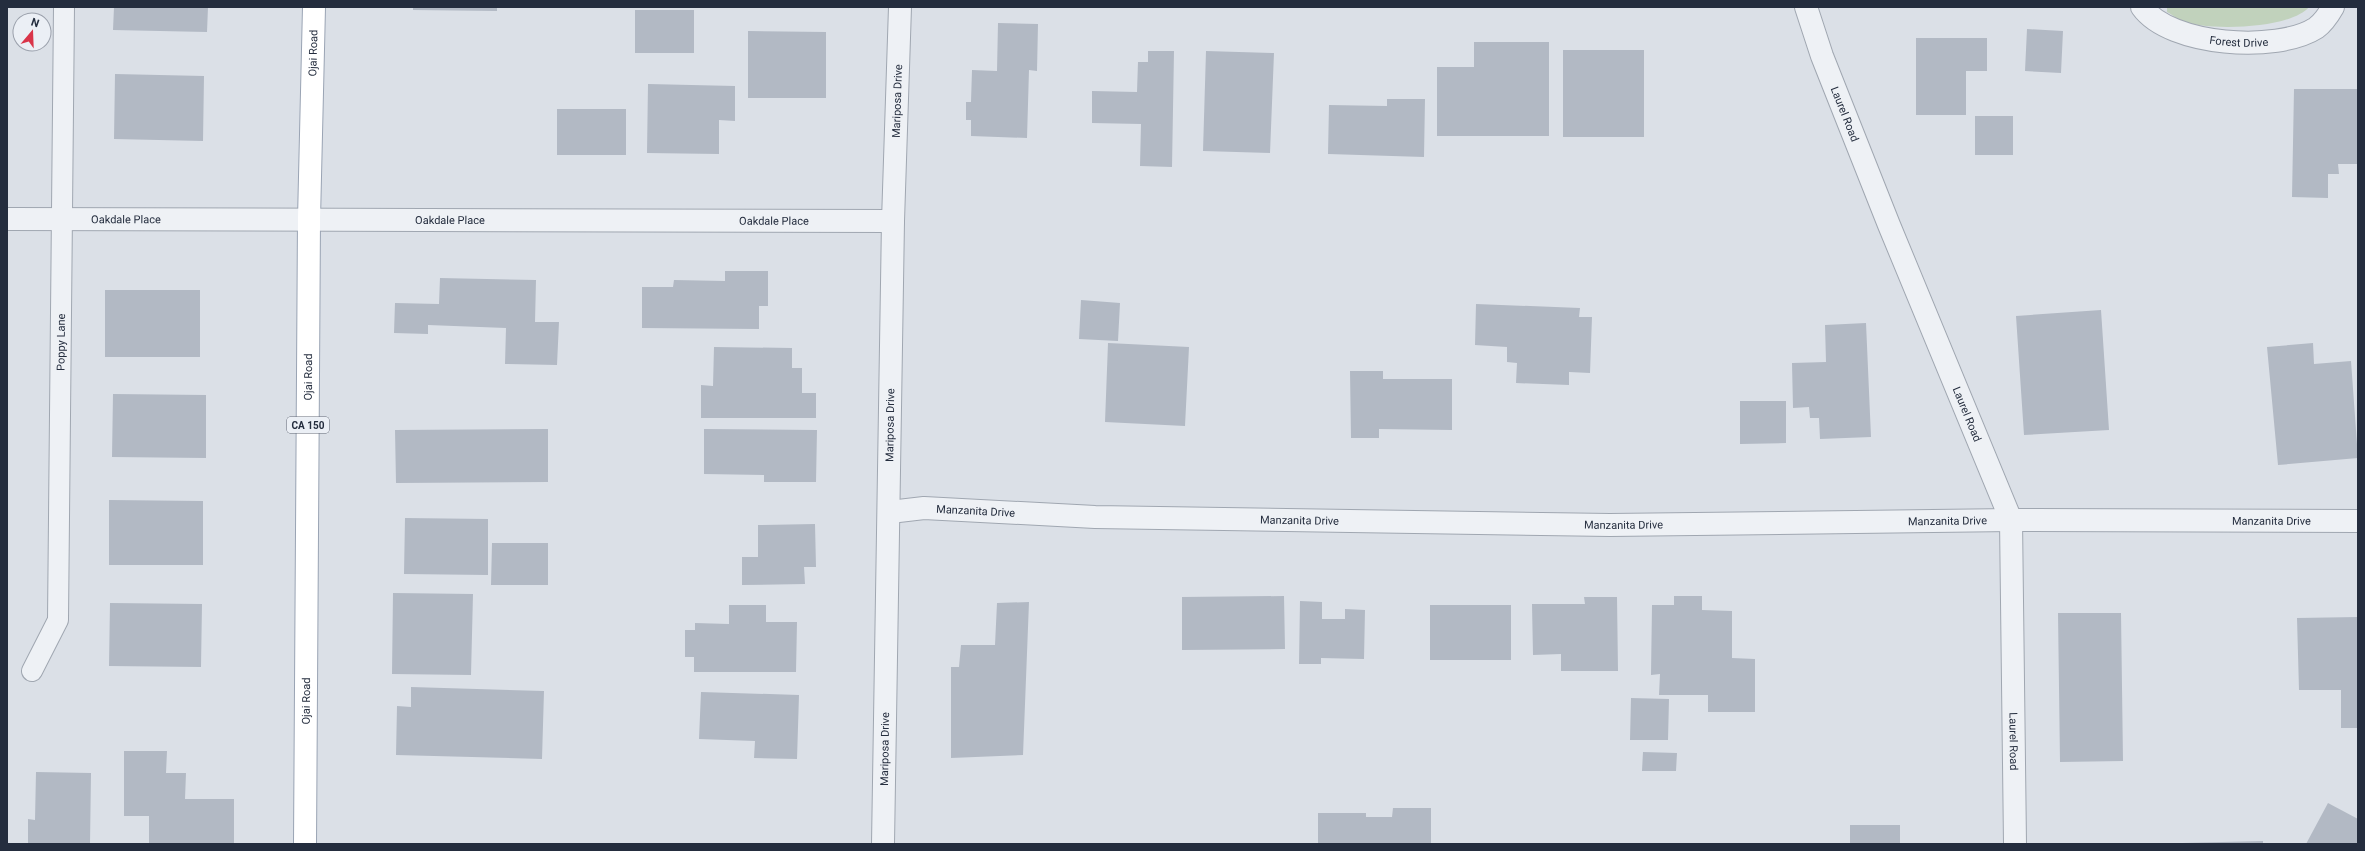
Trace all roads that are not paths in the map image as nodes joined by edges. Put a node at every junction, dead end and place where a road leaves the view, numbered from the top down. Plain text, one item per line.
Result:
1 (64, 7) edge
2 (314, 7) edge
3 (900, 7) edge
4 (1806, 7) edge
5 (2142, 7) edge
6 (2333, 7) edge
7 (7, 219) edge
8 (309, 219) junction
9 (63, 220) junction
10 (893, 221) junction
11 (890, 512) junction
12 (2011, 520) junction
13 (2358, 522) edge
14 (32, 671) dead end
15 (305, 844) edge
16 (883, 844) edge
17 (2015, 844) edge

1 - 9 lane, Poppy Lane
2 - 8 main road, Ojai Road / CA 150
3 - 10 street, Mariposa Drive
4 - 12 street, Laurel Road
5 - 6 street, Forest Drive
7 - 9 street, Oakdale Place
8 - 9 street, Oakdale Place
8 - 10 street, Oakdale Place
8 - 15 main road, Ojai Road / CA 150
9 - 14 lane, Poppy Lane
10 - 11 street, Mariposa Drive
11 - 12 street, Manzanita Drive
11 - 16 street, Mariposa Drive
12 - 13 street, Manzanita Drive
12 - 17 street, Laurel Road

